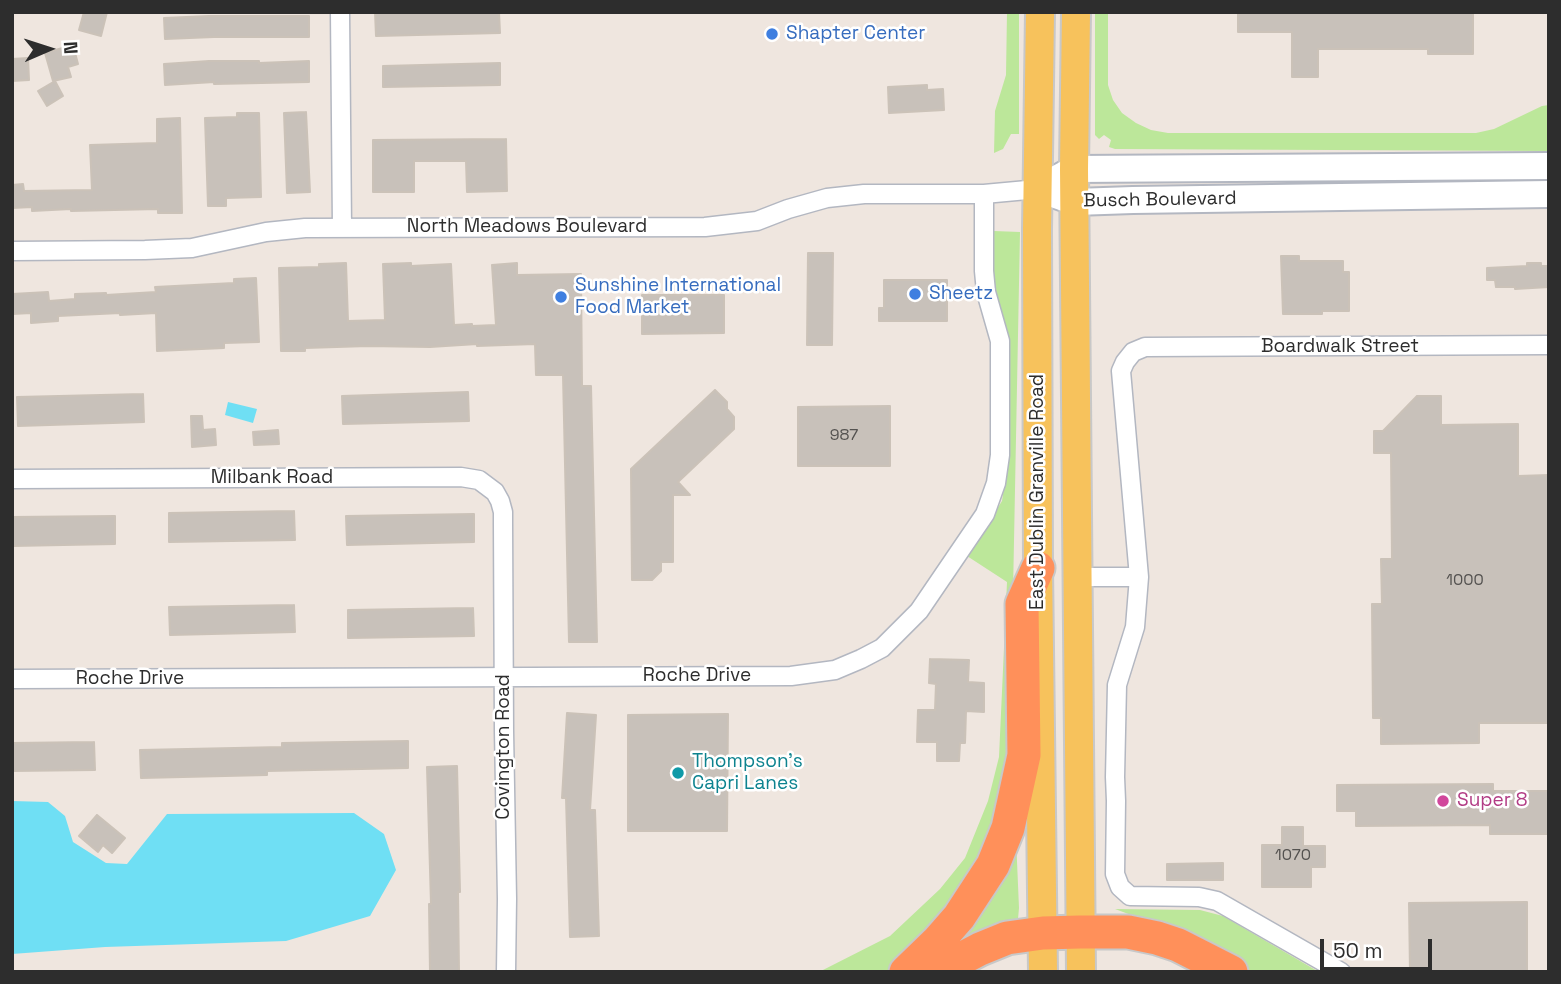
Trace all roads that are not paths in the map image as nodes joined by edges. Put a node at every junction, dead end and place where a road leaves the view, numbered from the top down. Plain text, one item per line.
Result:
1 (340, 12) edge
2 (1041, 12) edge
3 (1076, 12) edge
4 (1549, 166) edge
5 (1074, 169) junction
6 (1038, 189) junction
7 (984, 194) junction
8 (1549, 194) edge
9 (1074, 202) junction
10 (342, 228) junction
11 (12, 251) edge
12 (1549, 345) edge
13 (12, 479) edge
14 (503, 523) joint
15 (1038, 568) junction
16 (1078, 577) junction
17 (1139, 577) junction
18 (503, 676) junction
19 (12, 679) edge
20 (1080, 932) junction
21 (1043, 933) junction
22 (506, 972) edge
23 (906, 972) edge
24 (936, 972) edge
25 (1043, 972) edge
26 (1081, 972) edge
27 (1231, 972) edge
28 (1341, 972) edge

1 - 10 street
2 - 6 main road, East Dublin Granville Road
3 - 5 main road, East Dublin Granville Road
4 - 5 main road, Busch Boulevard
5 - 6 main road, Busch Boulevard
5 - 9 main road, East Dublin Granville Road
6 - 7 street, North Meadows Boulevard
6 - 9 main road, Busch Boulevard
6 - 15 main road, East Dublin Granville Road
7 - 10 street, North Meadows Boulevard
7 - 18 street, Roche Drive
8 - 9 main road, Busch Boulevard
9 - 16 main road, East Dublin Granville Road
10 - 11 street, North Meadows Boulevard
12 - 17 street, Boardwalk Street
13 - 14 street, Milbank Road
14 - 18 street, Covington Road
15 - 21 main road, East Dublin Granville Road
15 - 23 highway
16 - 17 street, East Dublin Granville Road
16 - 20 main road, East Dublin Granville Road
17 - 28 street
18 - 19 street, Roche Drive
18 - 22 street, Covington Road
20 - 21 highway
20 - 26 main road, East Dublin Granville Road
20 - 27 highway
21 - 24 highway
21 - 25 main road, East Dublin Granville Road

